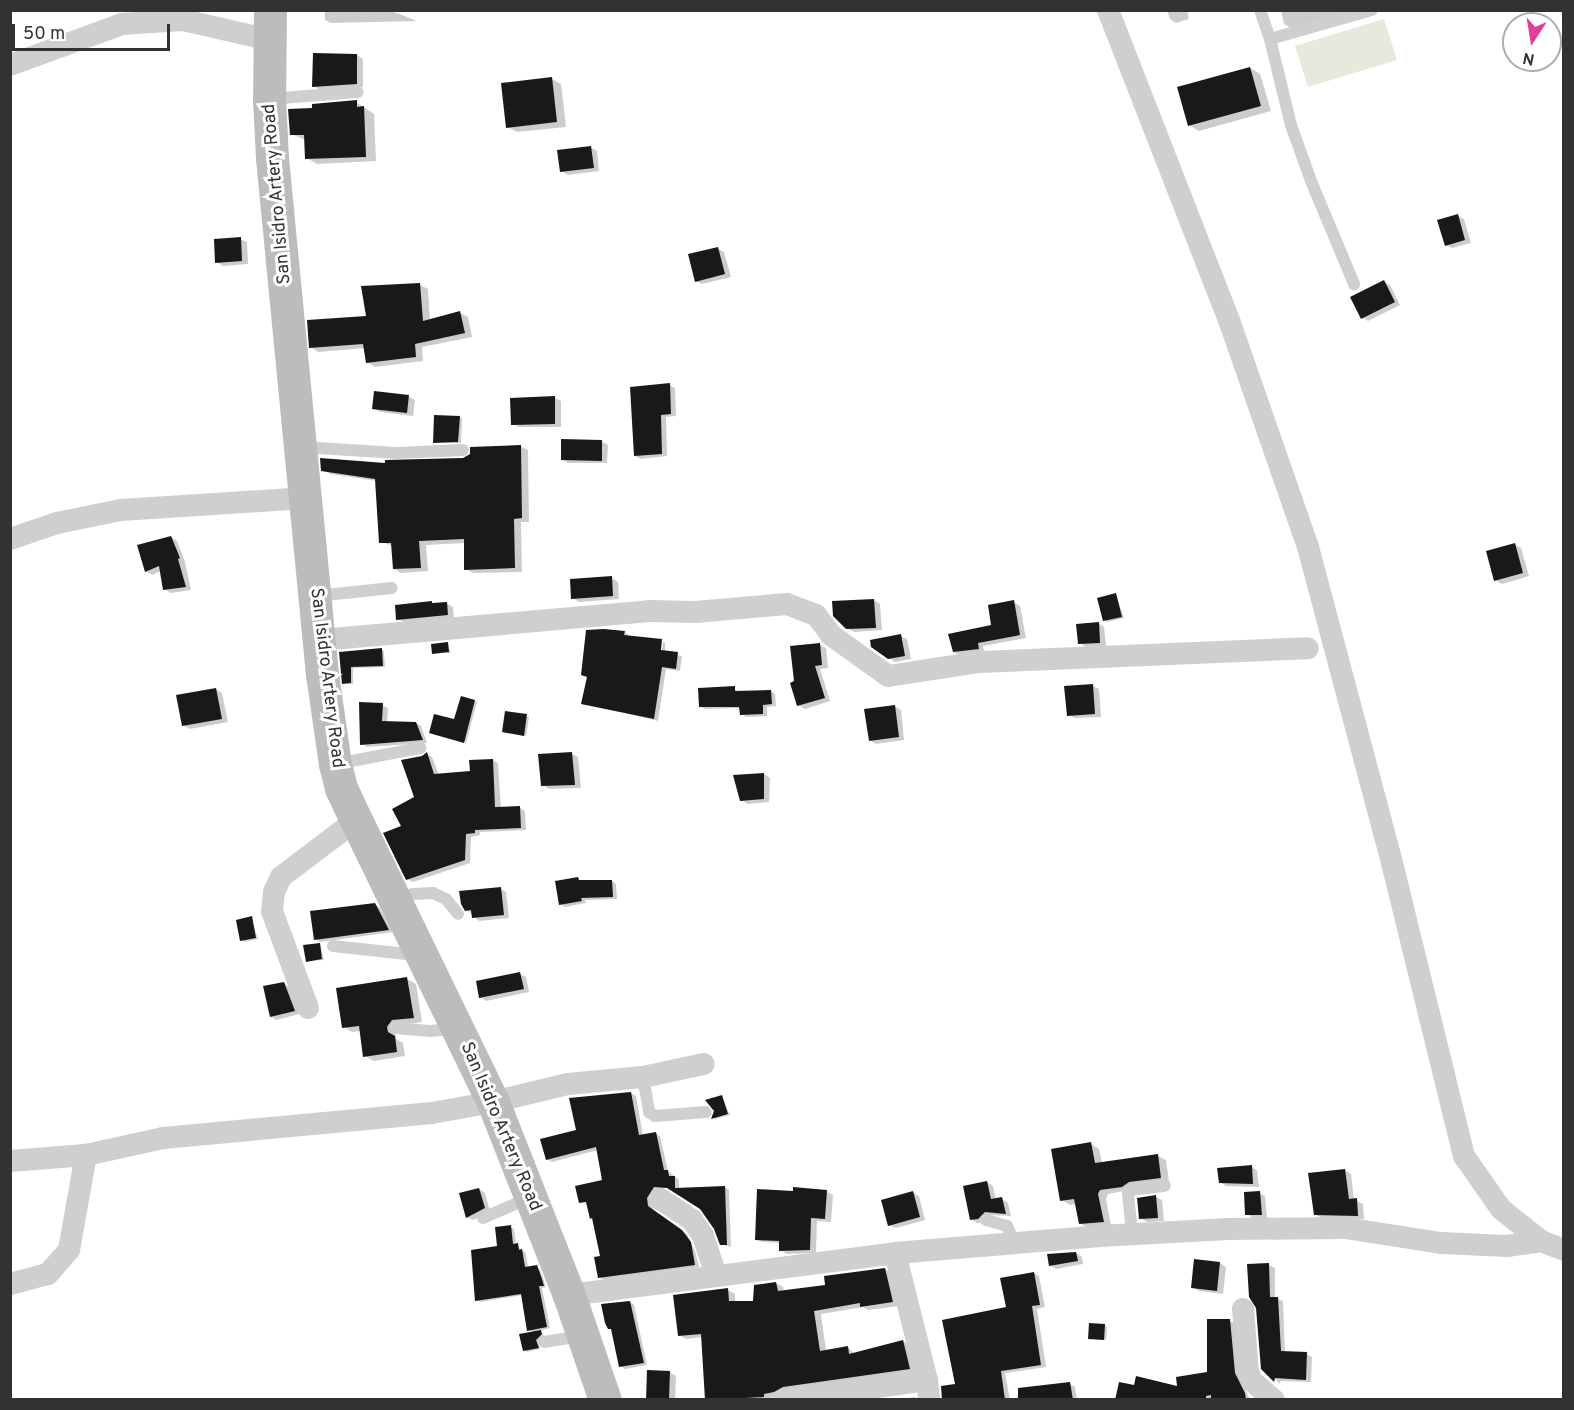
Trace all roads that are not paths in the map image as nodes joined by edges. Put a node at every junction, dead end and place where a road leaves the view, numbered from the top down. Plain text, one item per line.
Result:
1 (1108, 10) edge
2 (1260, 10) edge
3 (1372, 10) edge
4 (270, 25) edge
5 (1270, 39) junction
6 (10, 64) edge
7 (358, 92) dead end
8 (269, 99) junction
9 (1354, 284) dead end
10 (300, 447) junction
11 (463, 450) dead end
12 (306, 498) junction
13 (10, 539) edge
14 (392, 588) dead end
15 (315, 597) junction
16 (320, 640) junction
17 (1308, 648) dead end
18 (420, 748) dead end
19 (334, 764) junction
20 (356, 820) junction
21 (396, 901) junction
22 (458, 914) dead end
23 (333, 946) dead end
24 (424, 956) junction
25 (308, 1008) dead end
26 (395, 1028) dead end
27 (459, 1028) junction
28 (704, 1064) dead end
29 (642, 1077) junction
30 (493, 1102) junction
31 (706, 1112) dead end
32 (86, 1155) junction
33 (10, 1161) edge
34 (1166, 1186) dead end
35 (530, 1198) junction
36 (660, 1199) dead end
37 (483, 1218) dead end
38 (986, 1220) dead end
39 (1132, 1234) junction
40 (1541, 1240) junction
41 (1015, 1243) junction
42 (1563, 1250) edge
43 (895, 1254) junction
44 (716, 1275) junction
45 (10, 1284) edge
46 (569, 1295) junction
47 (1243, 1308) dead end
48 (584, 1336) junction
49 (544, 1342) dead end
50 (928, 1390) edge
51 (605, 1400) edge
52 (785, 1400) edge
53 (1274, 1400) edge

1 - 40 street
2 - 5 lane
3 - 5 lane
4 - 6 street
4 - 8 street, San Isidro Artery Road
5 - 9 lane
7 - 8 lane
8 - 10 street, San Isidro Artery Road
10 - 11 lane
10 - 12 street, San Isidro Artery Road
12 - 13 street
12 - 15 street, San Isidro Artery Road
14 - 15 lane
15 - 16 street, San Isidro Artery Road
16 - 17 street
16 - 19 street, San Isidro Artery Road
18 - 19 lane
19 - 20 street, San Isidro Artery Road
20 - 21 street, San Isidro Artery Road
20 - 25 street
21 - 22 lane
21 - 24 street, San Isidro Artery Road
23 - 24 lane
24 - 27 street, San Isidro Artery Road
26 - 27 lane
27 - 30 street, San Isidro Artery Road
28 - 29 street
29 - 30 street
29 - 31 lane
30 - 32 street
30 - 35 street, San Isidro Artery Road
32 - 33 street
32 - 45 street
34 - 39 lane
35 - 37 lane
35 - 46 street, San Isidro Artery Road
36 - 44 street
38 - 41 lane
39 - 40 street
39 - 41 street
40 - 42 street
41 - 43 street
43 - 44 street
43 - 50 street
44 - 46 street
46 - 48 street, San Isidro Artery Road
47 - 53 street
48 - 49 lane
48 - 51 street, San Isidro Artery Road
50 - 52 street

